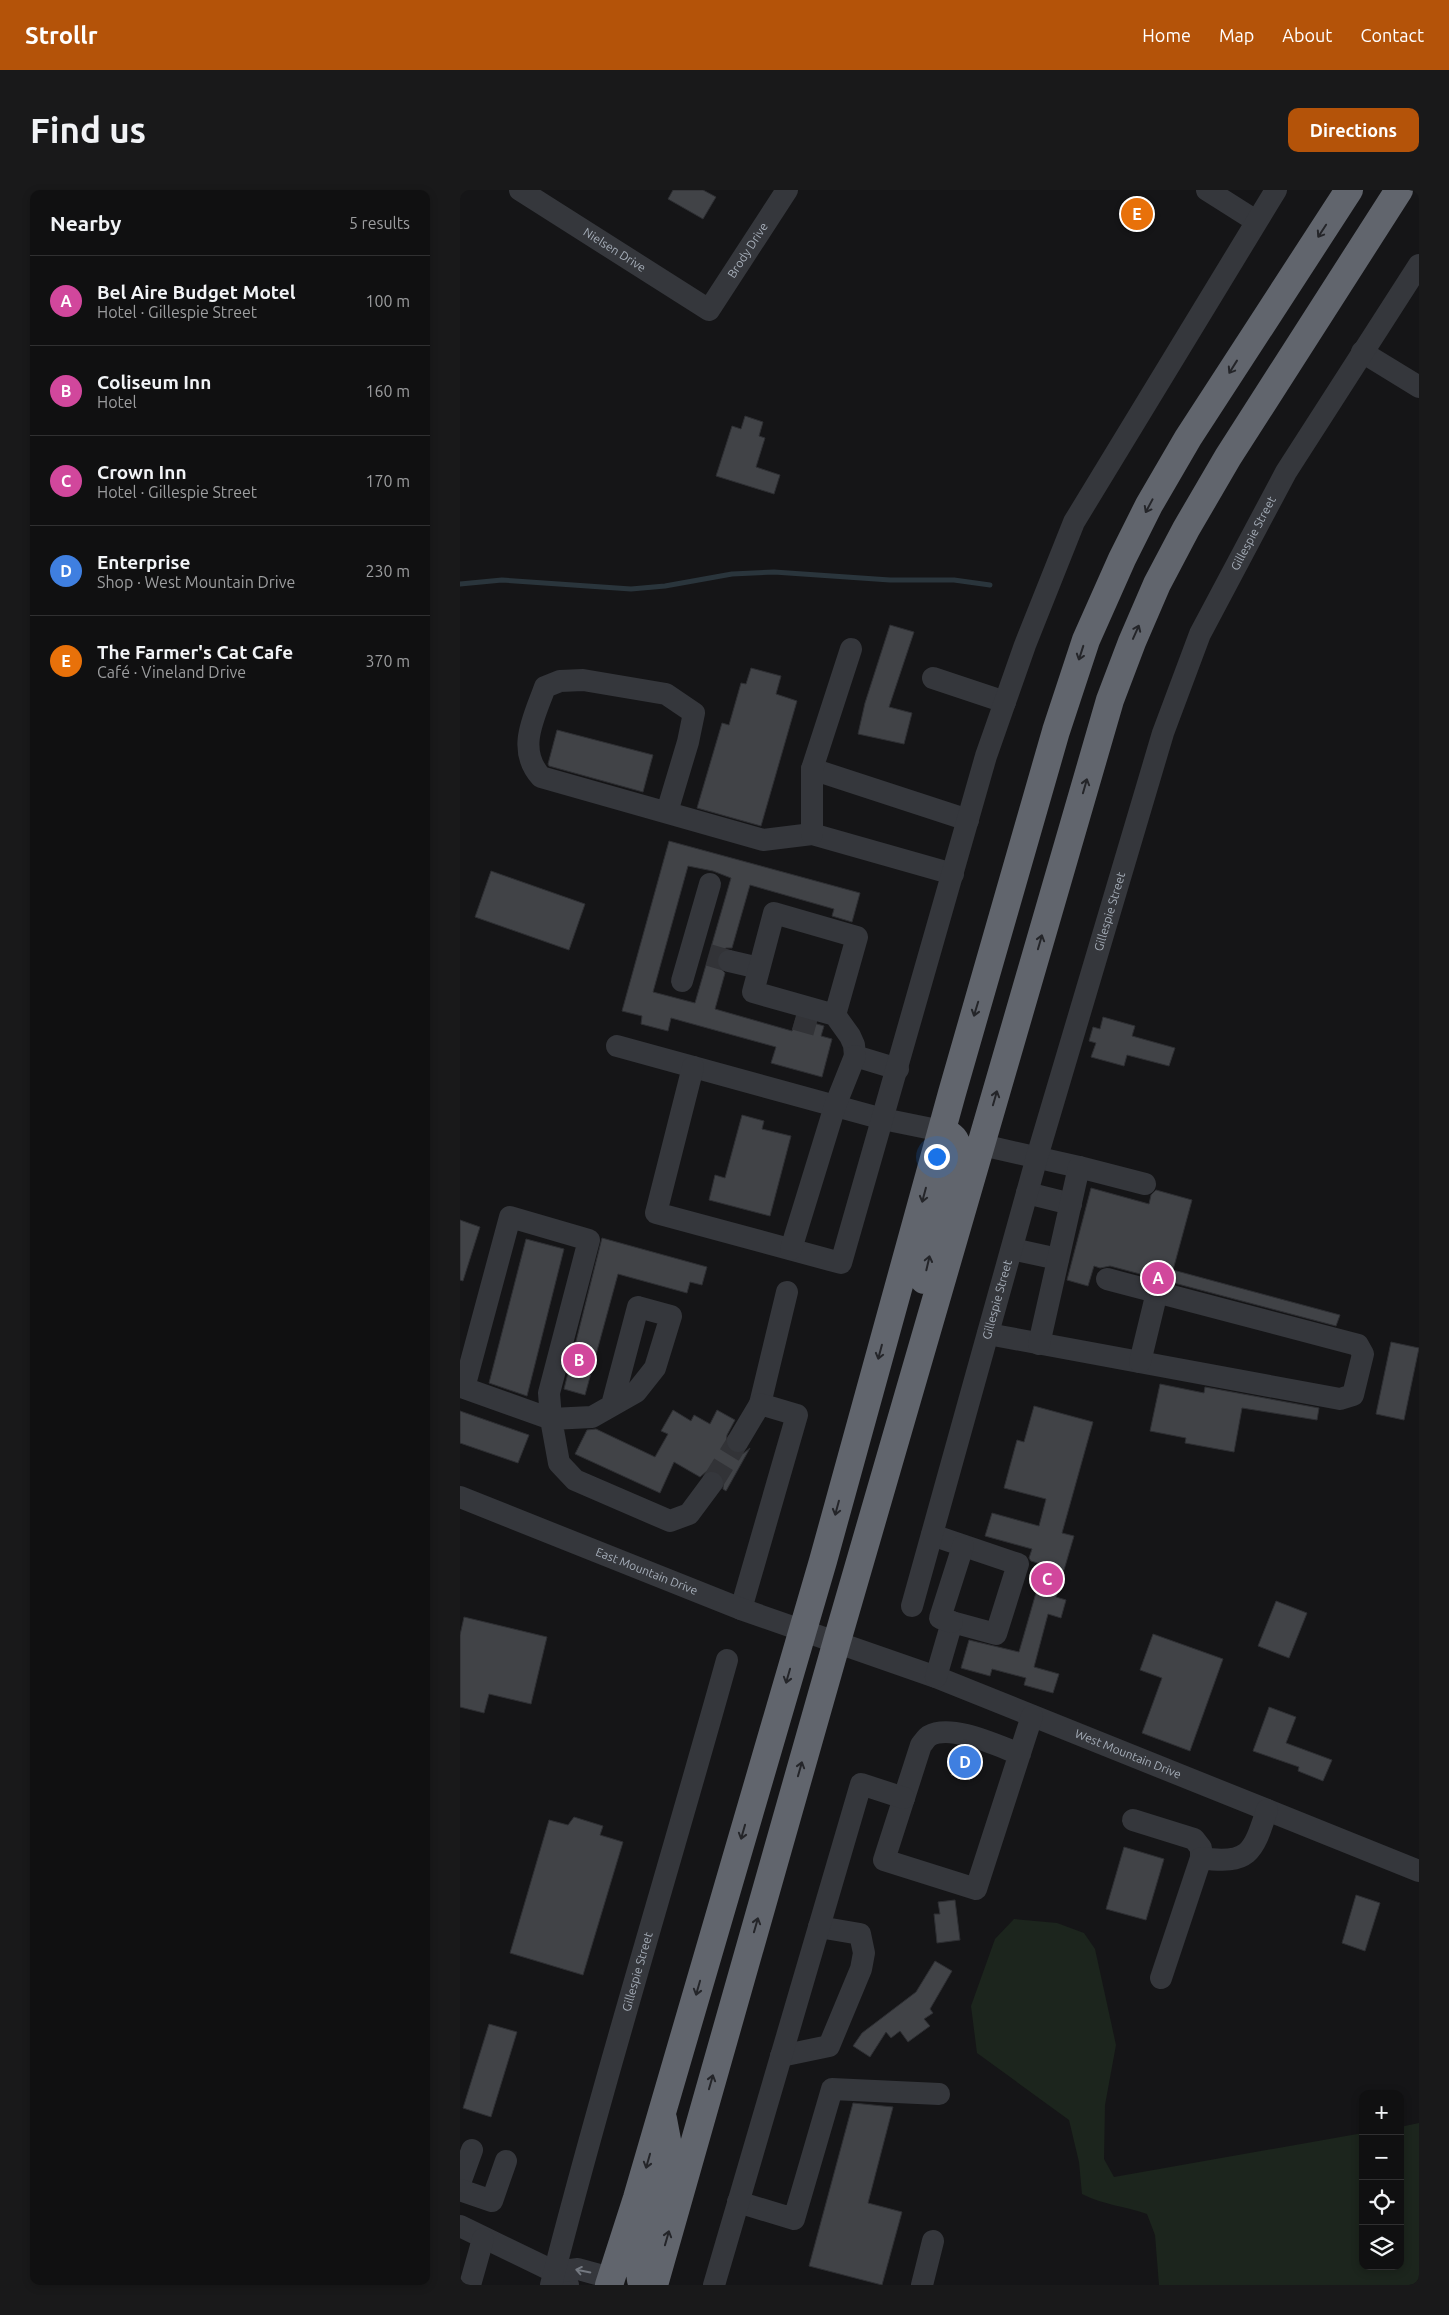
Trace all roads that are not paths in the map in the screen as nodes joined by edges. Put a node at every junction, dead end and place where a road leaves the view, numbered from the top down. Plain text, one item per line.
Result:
1 (520, 190) edge
2 (787, 190) edge
3 (1207, 190) edge
4 (1276, 190) edge
5 (1349, 190) edge
6 (1399, 190) edge
7 (1256, 221) junction
8 (1419, 265) edge
9 (709, 310) joint
10 (1362, 352) junction
11 (1419, 387) edge
12 (851, 648) dead end
13 (933, 678) dead end
14 (1005, 702) junction
15 (812, 769) junction
16 (667, 812) junction
17 (968, 820) junction
18 (812, 834) junction
19 (953, 874) junction
20 (710, 884) dead end
21 (709, 955) junction
22 (759, 968) junction
23 (682, 981) dead end
24 (833, 1021) junction
25 (617, 1046) dead end
26 (855, 1056) junction
27 (693, 1067) junction
28 (898, 1069) junction
29 (835, 1106) junction
30 (884, 1119) junction
31 (942, 1132) junction
32 (982, 1145) junction
33 (1037, 1157) junction
34 (1079, 1167) junction
35 (1145, 1184) dead end
36 (1027, 1193) junction
37 (1071, 1204) junction
38 (1012, 1249) junction
39 (791, 1250) junction
40 (1058, 1259) junction
41 (1107, 1279) dead end
42 (788, 1292) dead end
43 (1157, 1292) junction
44 (988, 1334) junction
45 (1039, 1344) junction
46 (1140, 1362) junction
47 (760, 1404) junction
48 (612, 1405) dead end
49 (551, 1419) junction
50 (738, 1441) tunnel mouth
51 (892, 1448) junction
52 (712, 1483) tunnel mouth
53 (460, 1496) edge
54 (932, 1535) junction
55 (963, 1546) junction
56 (912, 1606) dead end
57 (740, 1609) junction
58 (952, 1622) junction
59 (803, 1630) junction
60 (837, 1641) junction
61 (727, 1660) dead end
62 (936, 1677) junction
63 (1032, 1716) junction
64 (1020, 1754) junction
65 (904, 1798) junction
66 (1267, 1810) junction
67 (1133, 1820) dead end
68 (1201, 1858) junction
69 (1419, 1871) edge
70 (819, 1927) junction
71 (1161, 1978) dead end
72 (781, 2056) junction
73 (939, 2094) dead end
74 (662, 2112) junction
75 (472, 2150) dead end
76 (506, 2161) dead end
77 (460, 2183) edge
78 (460, 2190) edge
79 (738, 2202) junction
80 (460, 2226) edge
81 (483, 2239) junction
82 (933, 2241) dead end
83 (558, 2281) edge
84 (612, 2283) edge
85 (470, 2285) edge
86 (645, 2285) edge
87 (654, 2285) edge
88 (714, 2285) edge
89 (922, 2285) edge

1 - 9 street, Nielsen Drive
2 - 9 street, Brody Drive
3 - 7 street
4 - 7 street
5 -> 31 highway
32 -> 6 highway
7 - 14 street
8 - 10 street, Gillespie Street
10 - 11 street
10 - 33 street, Gillespie Street
12 - 15 street
13 - 14 street
14 - 17 street
15 - 17 street
15 - 18 street
16 - 16 street
16 - 18 street
17 - 19 street
18 - 19 street
19 - 28 street
20 - 21 street
21 - 22 street
21 - 23 street
22 - 24 street
22 - 24 street
24 - 26 street
25 - 27 street
26 - 28 street
26 - 29 street
27 - 29 street
27 - 39 street
28 - 30 street
29 - 30 street
29 - 39 street
30 - 31 street
30 - 39 street
51 -> 31 highway
31 -> 59 highway
32 - 33 street
32 - 51 highway
33 - 34 street
33 - 36 street, Gillespie Street
34 - 35 street
34 - 37 street
36 - 37 street
36 - 38 street, Gillespie Street
37 - 40 street
38 - 40 street
38 - 44 street, Gillespie Street
40 - 45 street
41 - 43 street
42 - 47 street
43 - 46 street
43 - 46 street
44 - 45 street
44 - 54 street, Gillespie Street
45 - 46 street
47 - 50 street
47 - 57 street
48 - 49 street
49 - 49 street
49 - 52 street
51 - 60 highway
53 - 57 street, East Mountain Drive
54 - 55 street
54 - 56 street, Gillespie Street
55 - 58 street
55 - 58 street
57 - 59 street, East Mountain Drive
58 - 62 street
59 - 60 street, East Mountain Drive
59 -> 74 highway
60 - 62 street, West Mountain Drive
87 -> 60 highway
61 - 83 street, Gillespie Street
62 - 63 street, West Mountain Drive
63 - 64 street
63 - 66 street, West Mountain Drive
64 - 65 street
64 - 65 street
65 - 70 street
66 - 68 street
66 - 69 street, West Mountain Drive
67 - 68 street
68 - 71 street
70 - 72 street
70 - 72 street
72 - 79 street
73 - 79 street
74 -> 84 highway
74 - 86 highway
75 - 77 street
76 - 78 street
79 - 88 street
80 - 81 street
81 - 83 street
81 - 85 street
82 - 89 street
84 -> 83 street

